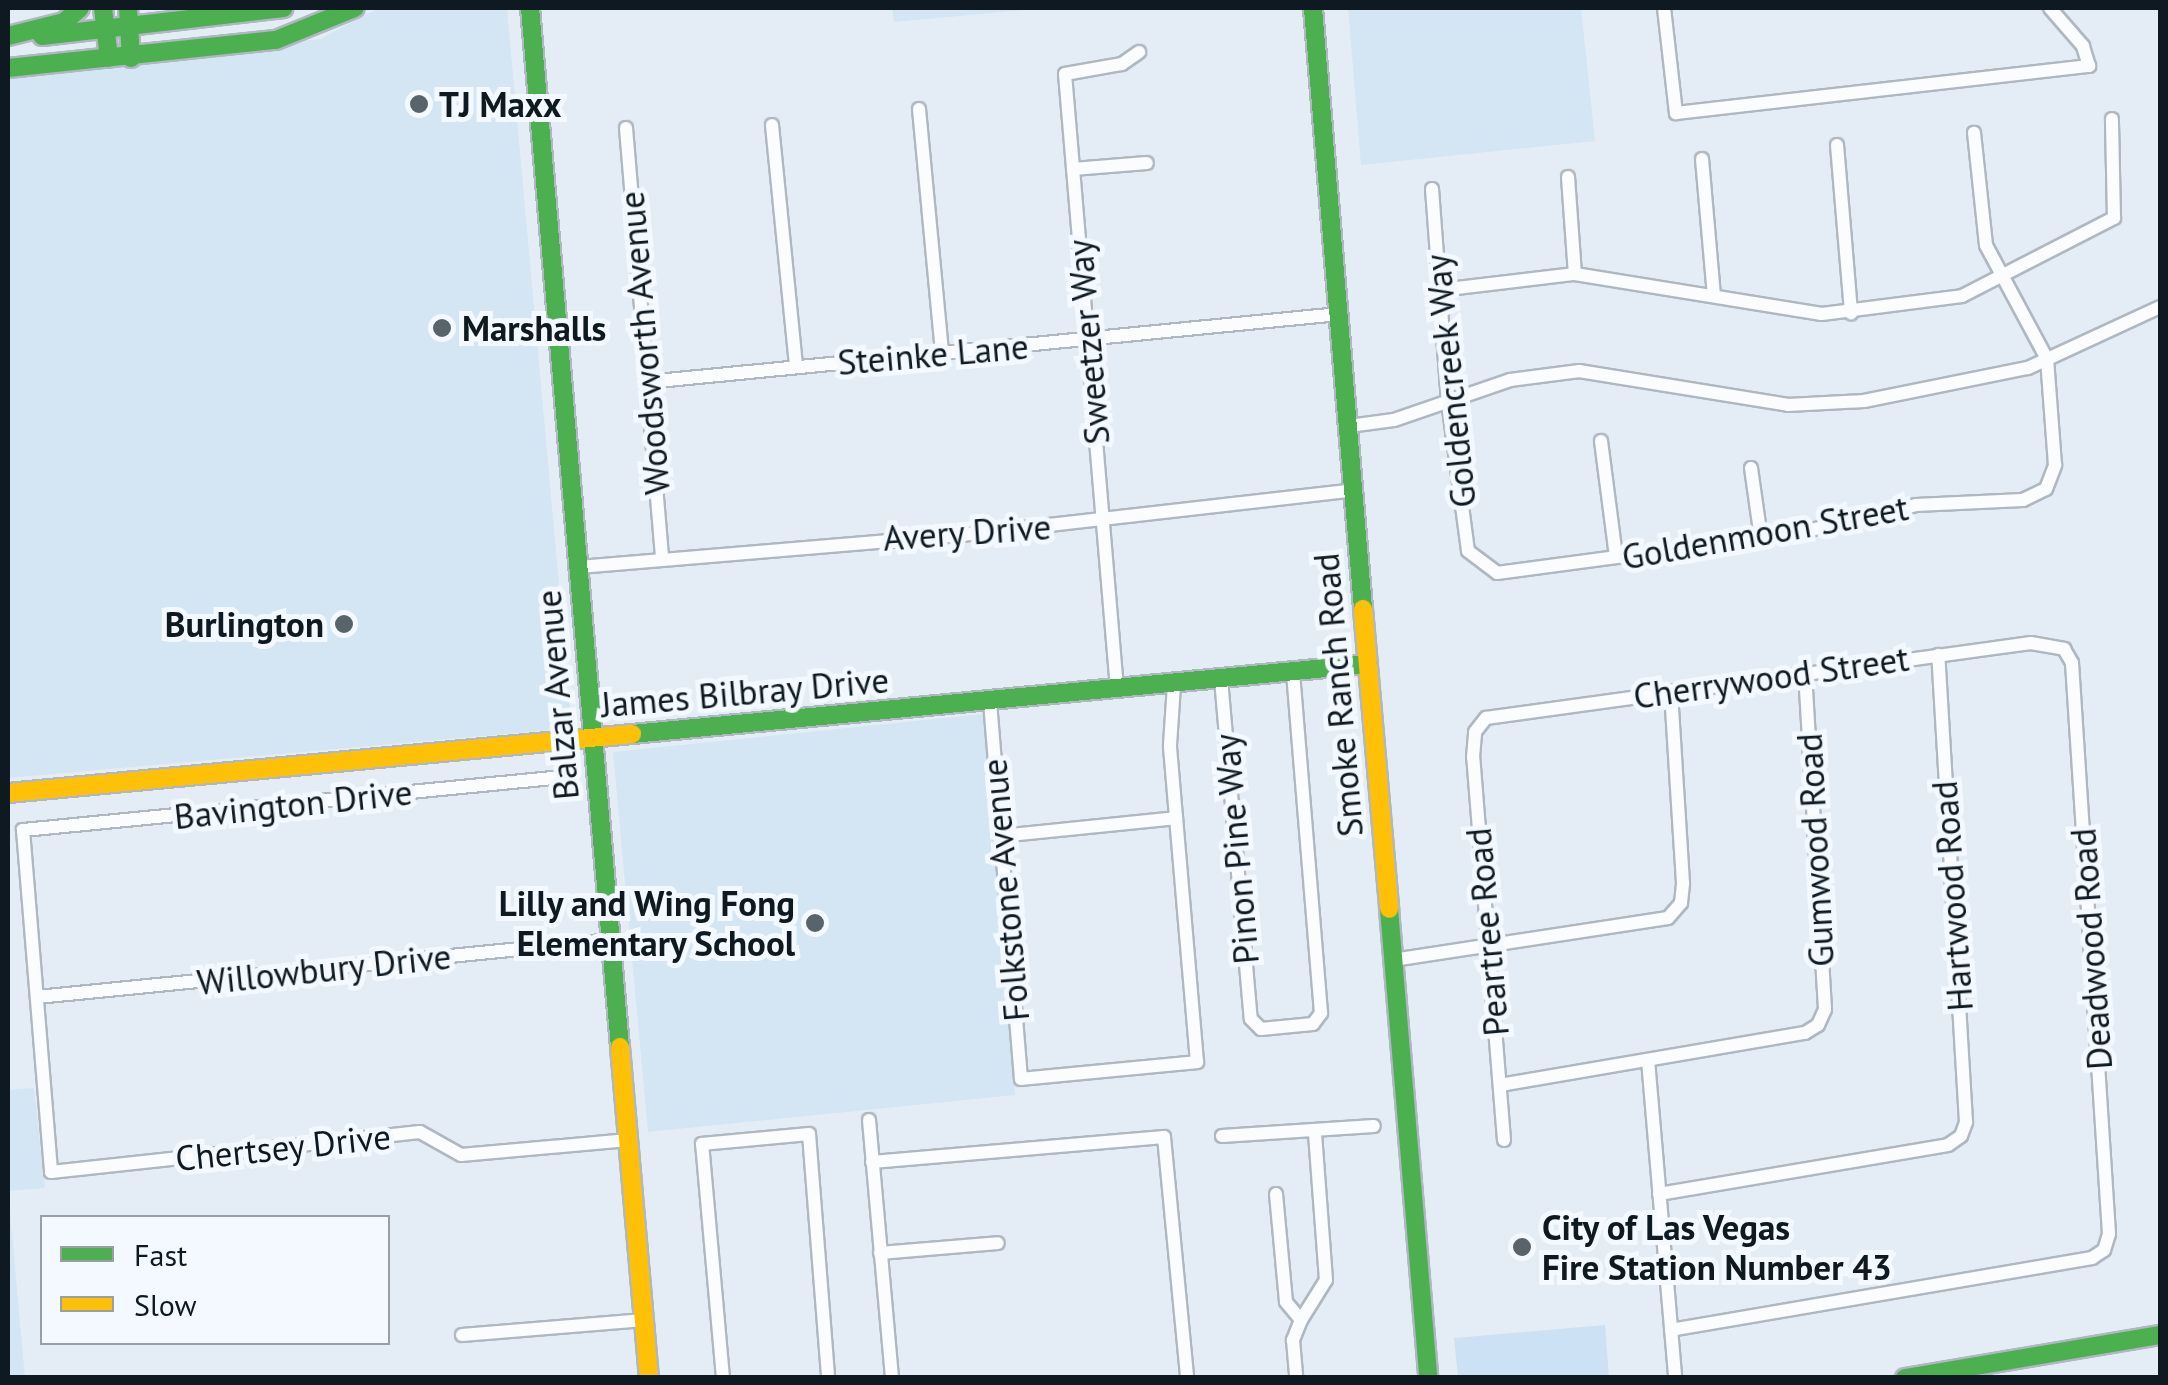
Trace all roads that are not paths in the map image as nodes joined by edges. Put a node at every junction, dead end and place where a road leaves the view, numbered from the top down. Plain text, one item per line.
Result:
1 (80, 8) edge
2 (103, 8) edge
3 (283, 8) edge
4 (355, 8) edge
5 (530, 8) edge
6 (1313, 8) edge
7 (1664, 8) edge
8 (2050, 8) edge
9 (129, 17) edge
10 (107, 29) junction
11 (8, 38) edge
12 (1139, 52) dead end
13 (109, 58) junction
14 (131, 58) junction
15 (8, 68) edge
16 (919, 108) dead end
17 (2112, 119) dead end
18 (772, 125) dead end
19 (626, 128) dead end
20 (1974, 134) dead end
21 (1837, 146) dead end
22 (1702, 159) dead end
23 (1147, 162) dead end
24 (1074, 168) junction
25 (1568, 177) dead end
26 (1432, 189) dead end
27 (1576, 274) junction
28 (2004, 277) junction
29 (1440, 290) junction
30 (1714, 295) junction
31 (2160, 307) edge
32 (1851, 313) junction
33 (1338, 314) junction
34 (1087, 340) junction
35 (942, 353) junction
36 (2047, 359) junction
37 (796, 367) junction
38 (648, 382) junction
39 (1448, 401) junction
40 (1348, 426) junction
41 (1600, 442) dead end
42 (1751, 468) dead end
43 (1354, 490) junction
44 (1102, 521) junction
45 (1761, 538) junction
46 (1616, 558) junction
47 (662, 559) junction
48 (578, 567) junction
49 (1482, 568) joint
50 (2064, 649) joint
51 (1938, 655) junction
52 (1368, 664) junction
53 (1293, 672) junction
54 (1804, 673) junction
55 (1221, 679) junction
56 (1174, 684) junction
57 (1117, 689) junction
58 (1671, 691) junction
59 (990, 702) junction
60 (1479, 724) joint
61 (593, 738) junction
62 (563, 777) dead end
63 (8, 793) edge
64 (1176, 818) junction
65 (1000, 836) junction
66 (611, 940) junction
67 (1489, 950) junction
68 (1393, 960) junction
69 (37, 997) junction
70 (1648, 1060) junction
71 (1500, 1085) junction
72 (869, 1120) dead end
73 (1374, 1126) dead end
74 (1315, 1132) junction
75 (1222, 1136) dead end
76 (628, 1140) junction
77 (1504, 1140) dead end
78 (872, 1162) junction
79 (1276, 1194) dead end
80 (1659, 1194) junction
81 (998, 1243) dead end
82 (880, 1253) junction
83 (644, 1320) junction
84 (1301, 1320) junction
85 (1671, 1330) junction
86 (462, 1335) dead end
87 (2160, 1335) edge
88 (649, 1378) edge
89 (723, 1378) edge
90 (828, 1378) edge
91 (892, 1378) edge
92 (1187, 1378) edge
93 (1296, 1378) edge
94 (1428, 1378) edge
95 (1675, 1378) edge
96 (1905, 1378) edge

1 - 11 main road
2 - 10 main road
3 - 9 main road
4 - 14 main road
5 - 48 main road, Balzar Avenue
6 - 33 main road, Smoke Ranch Road
7 - 8 street
9 - 10 main road
9 - 14 main road
10 - 11 main road
10 - 13 main road
12 - 24 street, Sweetzer Way
13 - 14 main road
13 - 15 main road
16 - 35 street
17 - 28 street
18 - 37 street
19 - 38 street, Woodsworth Avenue
20 - 28 street
21 - 32 street
22 - 30 street
23 - 24 street
24 - 34 street, Sweetzer Way
25 - 27 street
26 - 29 street, Goldencreek Way
27 - 29 street
27 - 30 street
28 - 32 street
28 - 36 street
29 - 39 street, Goldencreek Way
30 - 32 street
31 - 36 street
33 - 34 street, Steinke Lane
33 - 40 main road, Smoke Ranch Road
34 - 35 street, Steinke Lane
34 - 44 street, Sweetzer Way
35 - 37 street, Steinke Lane
36 - 39 street
36 - 45 street, Goldenmoon Street
37 - 38 street, Steinke Lane
38 - 47 street, Woodsworth Avenue
39 - 40 street
39 - 49 street, Goldencreek Way
40 - 43 main road, Smoke Ranch Road
41 - 46 street
42 - 45 street
43 - 44 street, Avery Drive
43 - 52 main road, Smoke Ranch Road
44 - 47 street, Avery Drive
44 - 57 street, Sweetzer Way
45 - 46 street, Goldenmoon Street
46 - 49 street, Goldenmoon Street
47 - 48 street, Avery Drive
48 - 61 main road, Balzar Avenue
50 - 51 street, Cherrywood Street
50 - 85 street, Deadwood Road
51 - 54 street, Cherrywood Street
51 - 80 street, Hartwood Road
52 - 53 main road, James Bilbray Drive
52 - 68 main road, Smoke Ranch Road
53 - 55 main road, James Bilbray Drive
53 - 55 street, Pinon Pine Way
54 - 58 street, Cherrywood Street
54 - 70 street, Gumwood Road
55 - 56 main road, James Bilbray Drive
56 - 57 main road, James Bilbray Drive
56 - 64 street
57 - 59 main road, James Bilbray Drive
58 - 60 street, Cherrywood Street
58 - 67 street
59 - 61 main road, James Bilbray Drive
59 - 65 street, Folkstone Avenue
60 - 67 street, Peartree Road
61 - 63 main road, James Bilbray Drive
61 - 66 main road, Balzar Avenue
62 - 69 street, Bavington Drive
64 - 65 street
64 - 65 street, Folkstone Avenue
66 - 69 street, Willowbury Drive
66 - 76 main road, Balzar Avenue
67 - 68 street
67 - 71 street, Peartree Road
68 - 94 main road, Smoke Ranch Road
69 - 76 street, Chertsey Drive
70 - 71 street
70 - 80 street
71 - 77 street, Peartree Road
72 - 78 street
73 - 74 street
74 - 75 street
74 - 84 street
76 - 83 main road, Balzar Avenue
78 - 82 street
78 - 92 street
79 - 84 street
80 - 85 street
81 - 82 street
82 - 91 street
83 - 86 street
83 - 88 main road, Balzar Avenue
84 - 93 street
85 - 95 street
87 - 96 main road
89 - 90 street

